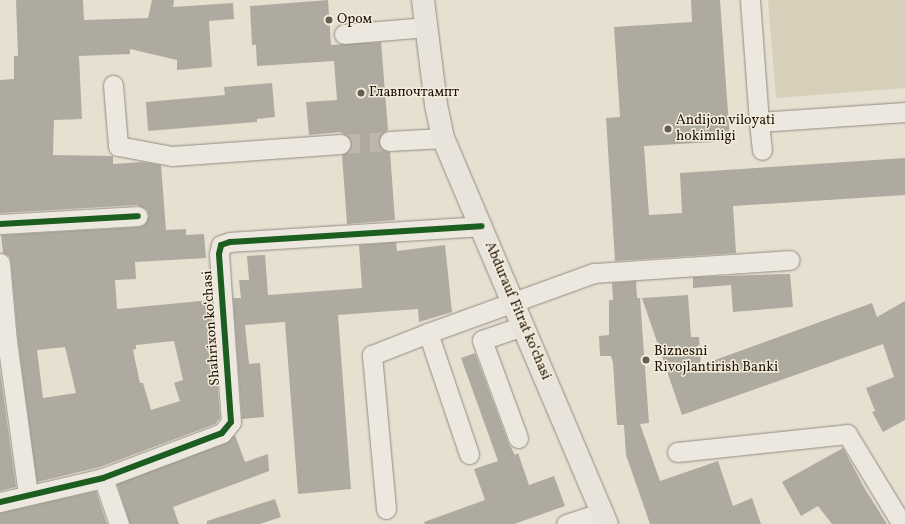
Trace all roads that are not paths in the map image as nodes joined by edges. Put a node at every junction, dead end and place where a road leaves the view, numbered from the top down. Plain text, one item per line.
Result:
1 (423, 0) edge
2 (750, 0) edge
3 (426, 27) junction
4 (344, 34) dead end
5 (113, 85) dead end
6 (905, 112) edge
7 (759, 122) junction
8 (443, 138) junction
9 (389, 141) tunnel mouth
10 (341, 144) tunnel mouth
11 (762, 150) dead end
12 (138, 216) dead end
13 (0, 224) edge
14 (481, 226) junction
15 (790, 260) dead end
16 (0, 263) edge
17 (513, 301) junction
18 (523, 326) junction
19 (428, 333) junction
20 (4, 340) edge
21 (518, 438) dead end
22 (677, 452) dead end
23 (469, 454) dead end
24 (103, 478) junction
25 (28, 494) junction
26 (0, 502) edge
27 (386, 509) dead end
28 (605, 518) edge
29 (119, 524) edge
30 (566, 524) edge
31 (902, 524) edge

1 - 3 main road, Abdurauf Fitrat koʻchasi
2 - 7 street
3 - 4 street
3 - 8 main road, Abdurauf Fitrat koʻchasi
5 - 10 street
6 - 7 street
7 - 11 street
8 - 9 street
8 - 14 main road, Abdurauf Fitrat koʻchasi
12 - 13 street
14 - 17 main road, Abdurauf Fitrat koʻchasi
14 - 24 street, Shahrixon koʻchasi
15 - 17 street
16 - 20 street
17 - 18 main road, Abdurauf Fitrat koʻchasi
17 - 19 street
18 - 21 street
18 - 28 main road, Abdurauf Fitrat koʻchasi
19 - 23 street
19 - 27 street
20 - 25 street
22 - 31 street
24 - 25 street, Shahrixon koʻchasi
24 - 29 street
25 - 26 street, Shahrixon koʻchasi
28 - 30 street

